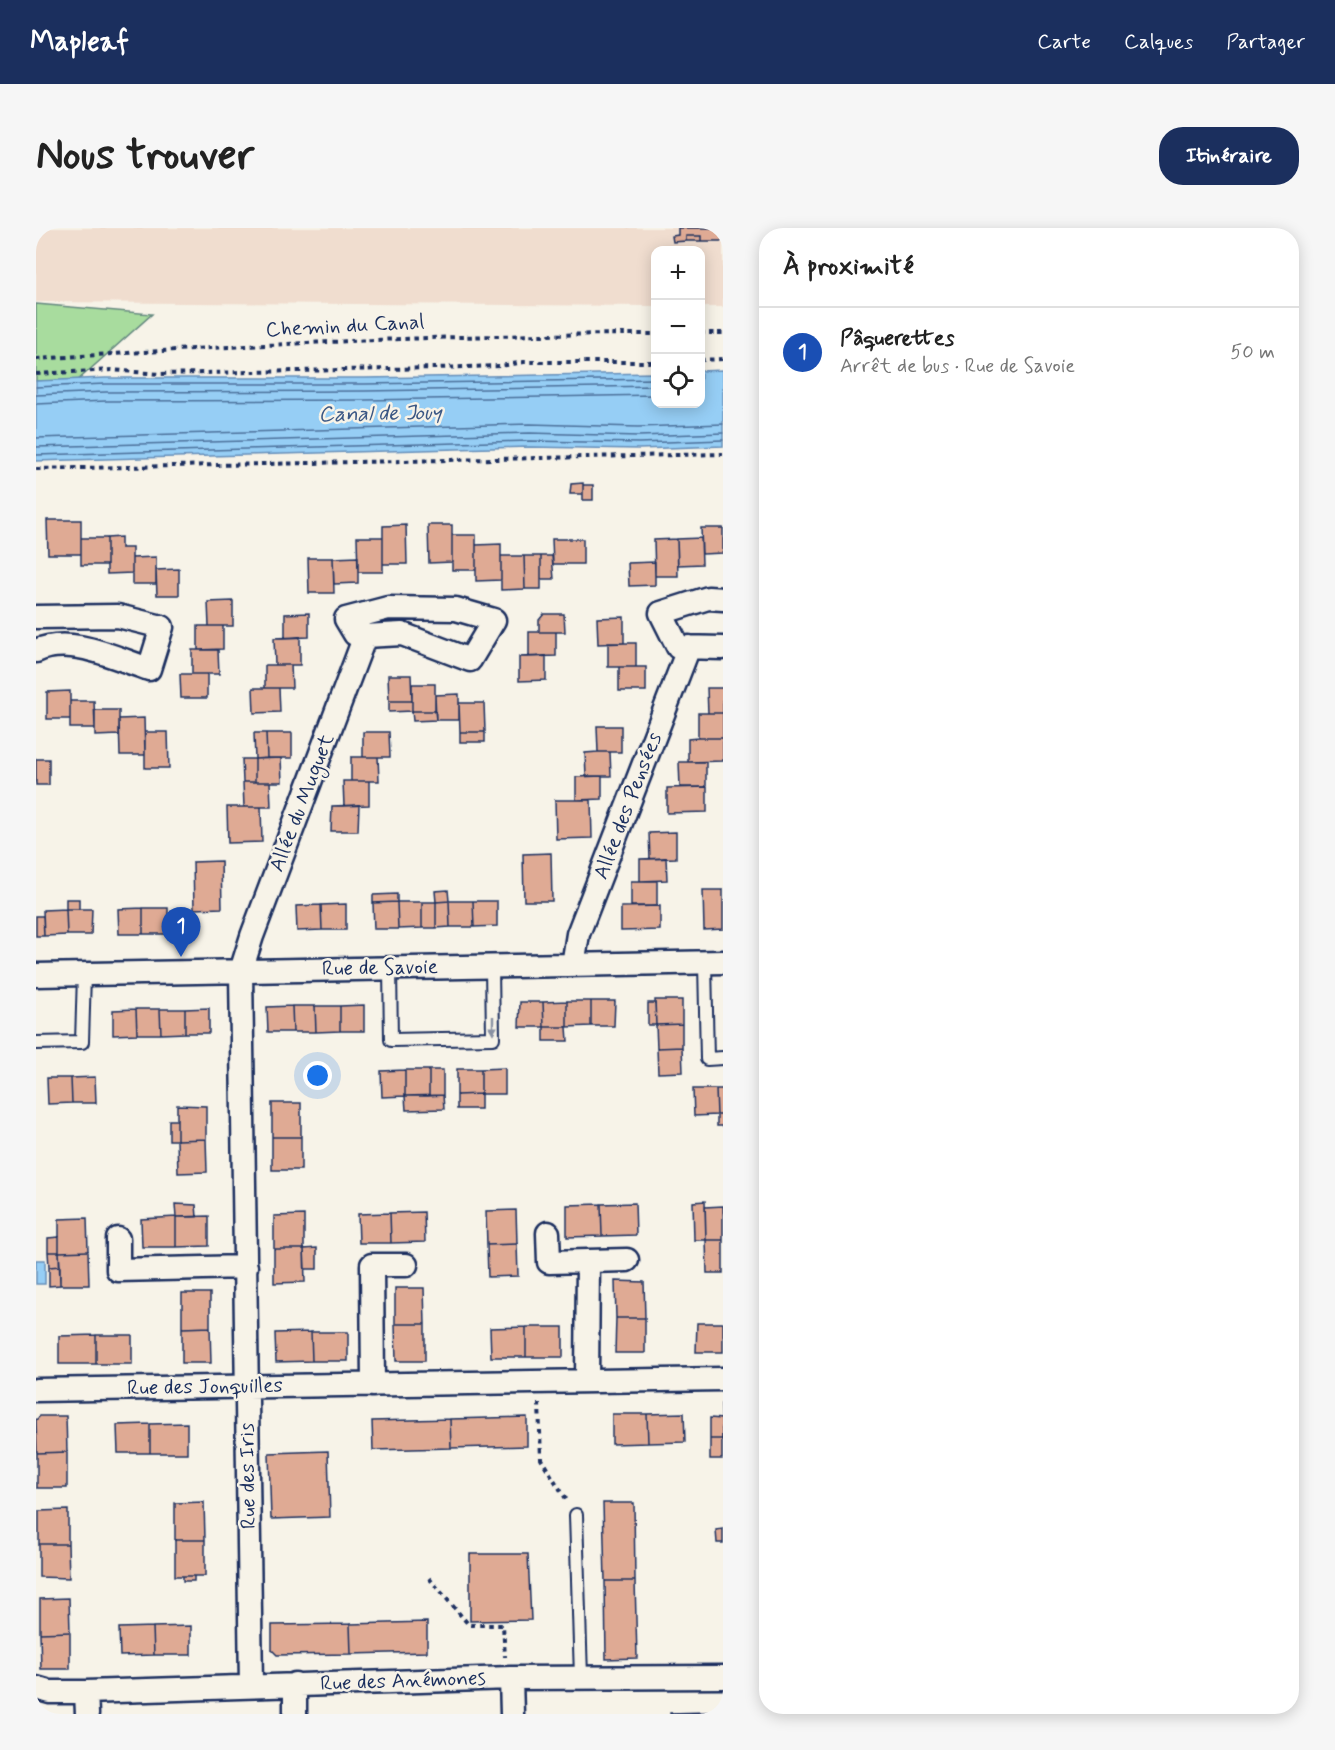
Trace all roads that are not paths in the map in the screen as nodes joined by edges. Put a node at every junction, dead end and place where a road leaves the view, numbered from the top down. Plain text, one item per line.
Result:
1 (723, 599) edge
2 (46, 617) edge
3 (365, 636) junction
4 (722, 643) edge
5 (689, 648) junction
6 (41, 649) edge
7 (714, 962) edge
8 (573, 965) junction
9 (492, 966) junction
10 (390, 968) junction
11 (242, 971) junction
12 (84, 974) junction
13 (36, 975) edge
14 (36, 1043) edge
15 (723, 1058) edge
16 (548, 1233) dead end
17 (118, 1239) dead end
18 (627, 1260) dead end
19 (588, 1261) junction
20 (406, 1265) dead end
21 (246, 1267) junction
22 (723, 1379) edge
23 (587, 1381) junction
24 (373, 1384) junction
25 (247, 1387) junction
26 (36, 1390) edge
27 (576, 1515) road end
28 (581, 1677) junction
29 (723, 1677) edge
30 (511, 1678) junction
31 (295, 1684) junction
32 (251, 1686) junction
33 (36, 1688) edge
34 (86, 1703) edge
35 (295, 1714) edge
36 (512, 1714) edge

1 - 5 street
2 - 6 street
2 - 6 street
3 - 3 street
3 - 11 street, Allée du Muguet
4 - 5 street
5 - 8 street, Allée des Pensées
7 - 8 street, Rue de Savoie
7 - 15 lane
8 - 9 street, Rue de Savoie
9 - 10 street, Rue de Savoie
9 -> 10 lane
10 - 11 street, Rue de Savoie
11 - 12 street, Rue de Savoie
11 - 21 street, Rue des Iris
12 - 13 street, Rue de Savoie
12 - 14 lane
16 - 19 street
17 - 21 street
18 - 19 street
19 - 23 street
20 - 24 street
21 - 25 street, Rue des Iris
22 - 23 street, Rue des Jonquilles
23 - 24 street, Rue des Jonquilles
24 - 25 street, Rue des Jonquilles
25 - 26 street, Rue des Jonquilles
25 - 32 street, Rue des Iris
27 - 28 lane
28 - 29 street, Rue des Anémones
28 - 30 street, Rue des Anémones
30 - 31 street, Rue des Anémones
30 - 36 street, Rue des Anémones
31 - 32 street, Rue des Anémones
31 - 35 street, Rue des Anémones
32 - 34 street, Rue des Anémones
33 - 34 street, Rue des Anémones

